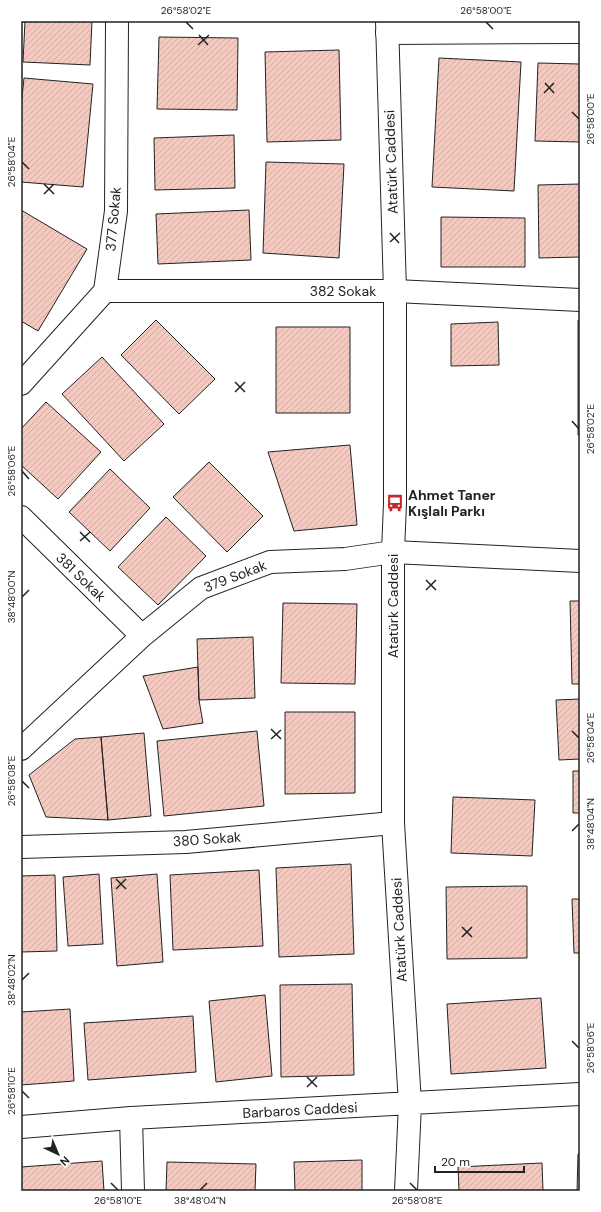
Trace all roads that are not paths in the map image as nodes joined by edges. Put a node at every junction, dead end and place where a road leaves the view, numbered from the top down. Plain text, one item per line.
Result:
1 (117, 21) edge
2 (387, 27) edge
3 (580, 32) edge
4 (105, 291) junction
5 (395, 291) junction
6 (580, 300) edge
7 (21, 384) edge
8 (21, 517) edge
9 (393, 552) junction
10 (580, 561) edge
11 (142, 636) junction
12 (21, 749) edge
13 (393, 823) junction
14 (21, 847) edge
15 (580, 1094) edge
16 (410, 1104) junction
17 (131, 1118) junction
18 (21, 1127) edge
19 (133, 1191) edge
20 (406, 1191) edge

1 - 4 street, 377 Sokak
2 - 3 street
2 - 5 street, Atatürk Caddesi
4 - 5 street, 382 Sokak
4 - 7 street
5 - 6 street, 382 Sokak
5 - 9 street, Atatürk Caddesi
8 - 11 street, 381 Sokak
9 - 10 street, 379 Sokak
9 - 11 street, 379 Sokak
9 - 13 street, Atatürk Caddesi
11 - 12 street, 379 Sokak
13 - 14 street, 380 Sokak
13 - 16 street, Atatürk Caddesi
15 - 16 street, Barbaros Caddesi
16 - 17 street, Barbaros Caddesi
16 - 20 street, Atatürk Caddesi
17 - 18 street, Barbaros Caddesi
17 - 19 street

